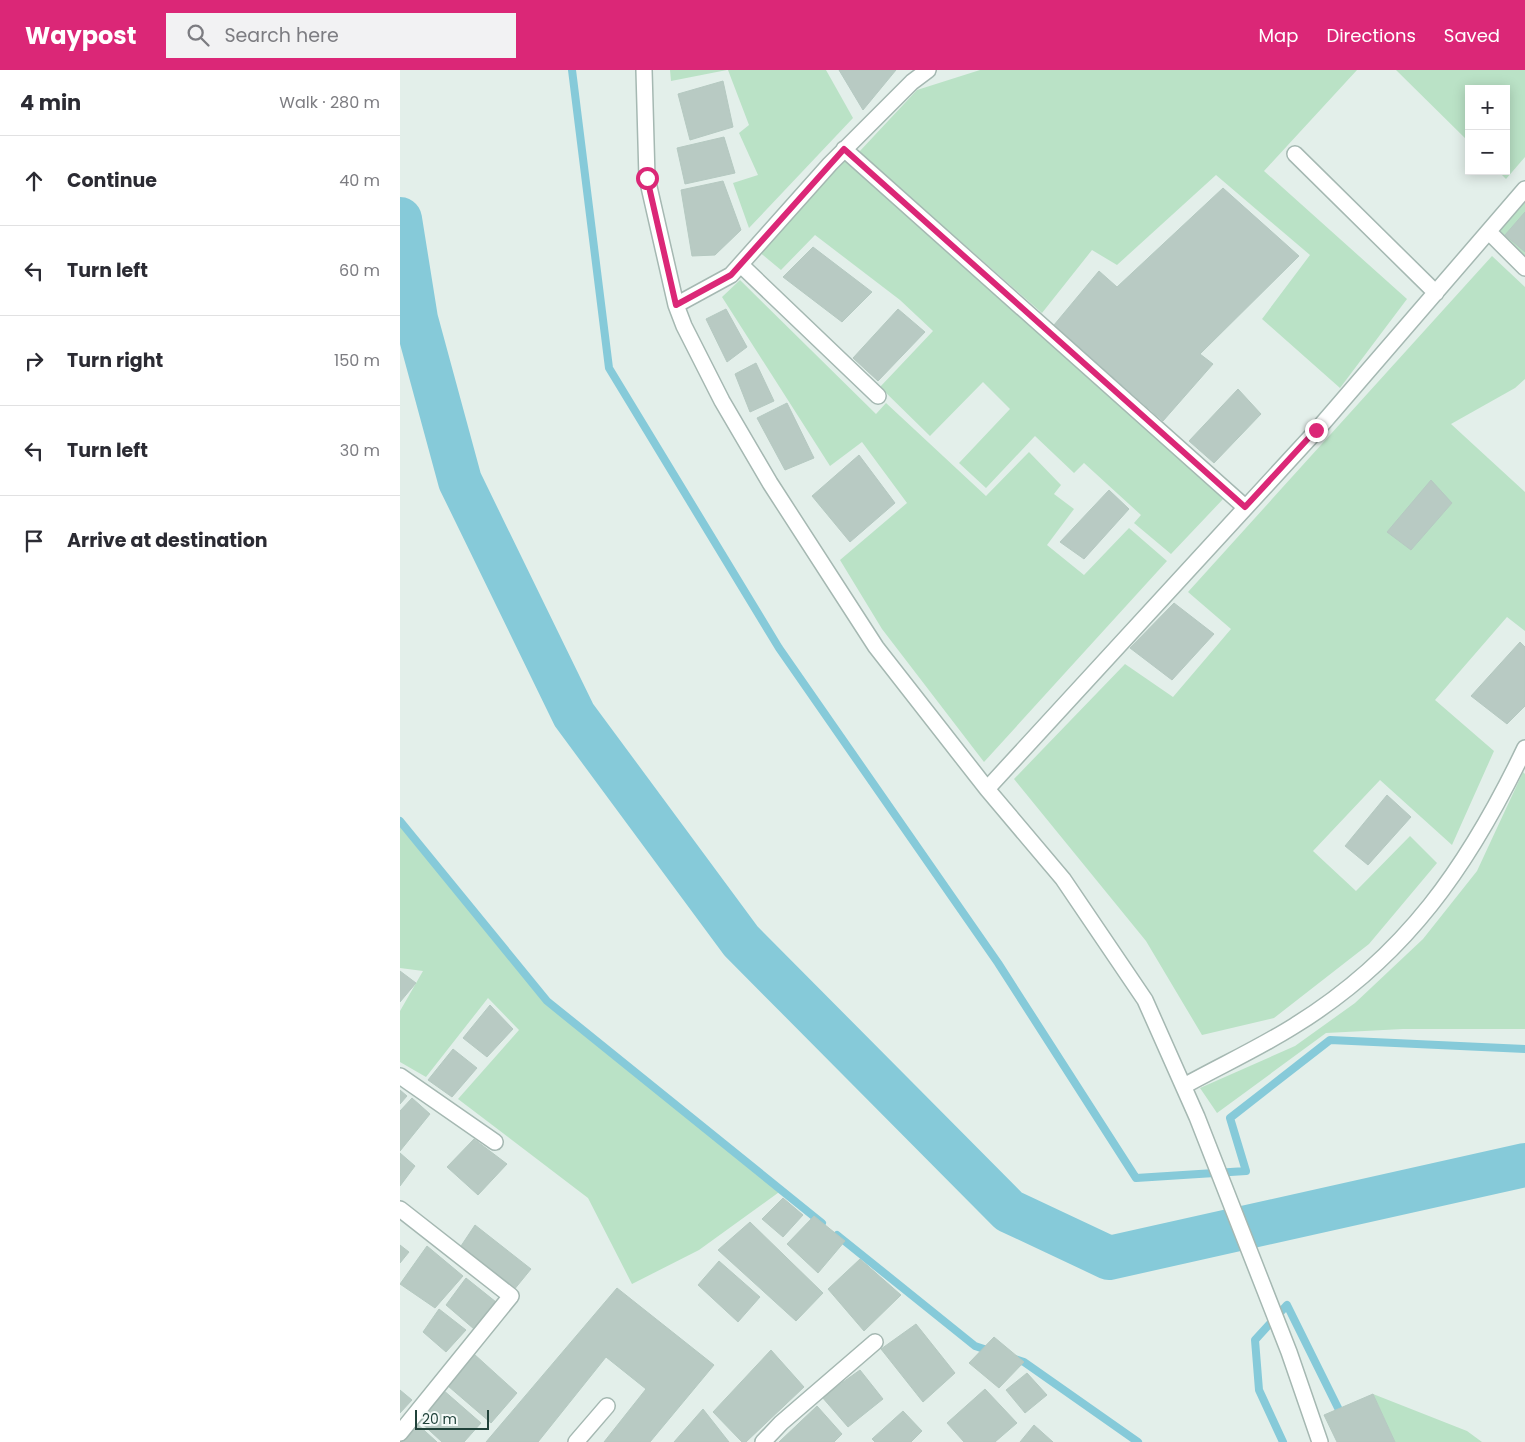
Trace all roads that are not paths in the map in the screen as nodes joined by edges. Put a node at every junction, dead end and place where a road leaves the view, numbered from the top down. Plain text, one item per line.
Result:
1 (644, 70) edge
2 (928, 70) edge
3 (844, 149) junction
4 (1295, 154) dead end
5 (1525, 189) edge
6 (1488, 232) junction
7 (741, 265) junction
8 (1525, 268) edge
9 (1436, 293) junction
10 (676, 305) junction
11 (878, 396) dead end
12 (1245, 507) junction
13 (1524, 756) edge
14 (987, 789) junction
15 (400, 1076) edge
16 (1184, 1086) junction
17 (496, 1142) dead end
18 (400, 1209) edge
19 (875, 1342) dead end
20 (607, 1406) dead end
21 (400, 1433) edge
22 (576, 1442) edge
23 (763, 1442) edge
24 (1320, 1442) edge

1 - 10 street
2 - 3 street
3 - 7 street
3 - 12 street
4 - 9 street
5 - 6 street
6 - 8 street
6 - 9 street
7 - 10 street
7 - 11 street
9 - 12 street
10 - 14 street
12 - 14 street
13 - 16 street
14 - 16 street
15 - 17 street
16 - 24 street
18 - 21 street
19 - 23 street
20 - 22 street

